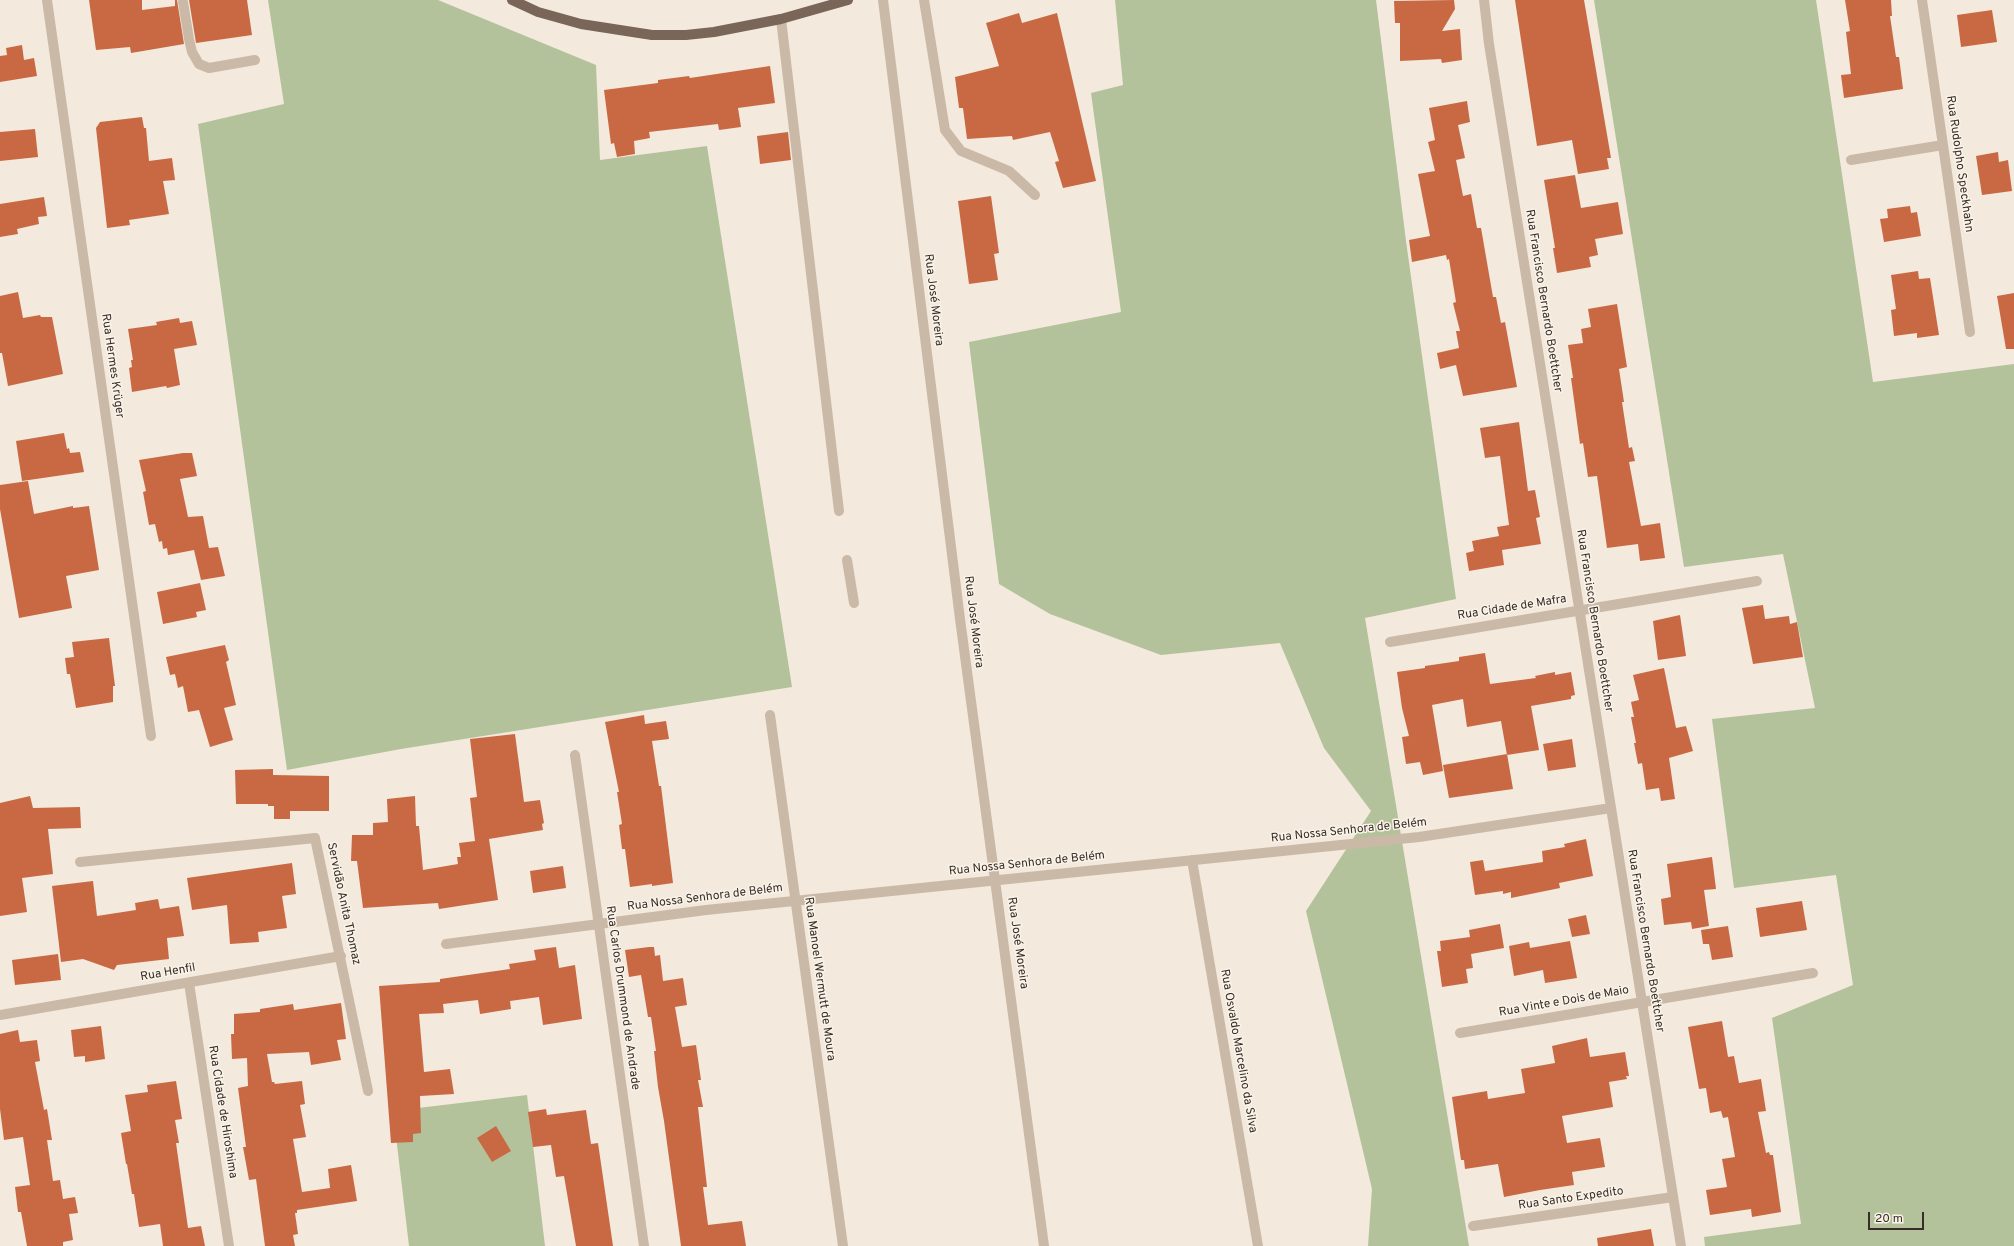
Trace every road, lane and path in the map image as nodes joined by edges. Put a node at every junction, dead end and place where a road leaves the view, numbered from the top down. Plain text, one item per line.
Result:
1 (48, 0) edge
2 (512, 0) edge
3 (848, 0) edge
4 (883, 0) edge
5 (924, 0) edge
6 (1484, 0) edge
7 (1922, 0) edge
8 (183, 2) dead end
9 (781, 19) junction
10 (255, 60) dead end
11 (1943, 145) junction
12 (1851, 160) dead end
13 (1035, 195) dead end
14 (1970, 332) dead end
15 (839, 511) dead end
16 (847, 560) dead end
17 (1757, 581) dead end
18 (854, 603) dead end
19 (1579, 610) junction
20 (1390, 642) dead end
21 (770, 715) dead end
22 (151, 736) dead end
23 (575, 754) dead end
24 (1611, 808) junction
25 (1192, 860) junction
26 (80, 862) dead end
27 (995, 881) junction
28 (796, 901) junction
29 (599, 924) junction
30 (446, 944) dead end
31 (341, 956) junction
32 (1813, 973) dead end
33 (189, 983) junction
34 (1642, 1002) junction
35 (0, 1015) edge
36 (1460, 1033) dead end
37 (368, 1091) dead end
38 (1673, 1197) junction
39 (1473, 1226) dead end
40 (229, 1246) edge
41 (644, 1246) edge
42 (843, 1246) edge
43 (1044, 1246) edge
44 (1258, 1246) edge
45 (1681, 1246) edge

1 - 22 street, Rua Hermes Krüger
2 - 9 main road
3 - 9 main road
4 - 27 street, Rua José Moreira
5 - 13 street
6 - 19 street, Rua Francisco Bernardo Boettcher
7 - 11 street, Rua Rudolpho Speckhahn
8 - 10 street
9 - 15 street
11 - 12 street
11 - 14 street, Rua Rudolpho Speckhahn
16 - 18 street
17 - 19 street, Rua Cidade de Mafra
19 - 20 street, Rua Cidade de Mafra
19 - 24 street, Rua Francisco Bernardo Boettcher
21 - 28 street, Rua Manoel Wermutt de Moura
23 - 29 street, Rua Carlos Drummond de Andrade
24 - 25 street, Rua Nossa Senhora de Belém
24 - 34 street, Rua Francisco Bernardo Boettcher
25 - 27 street, Rua Nossa Senhora de Belém
25 - 44 street, Rua Osvaldo Marcelino da Silva
26 - 31 street, Servidão Anita Thomaz
27 - 28 street, Rua Nossa Senhora de Belém
27 - 43 street, Rua José Moreira
28 - 29 street, Rua Nossa Senhora de Belém
28 - 42 street, Rua Manoel Wermutt de Moura
29 - 30 street, Rua Nossa Senhora de Belém
29 - 41 street, Rua Carlos Drummond de Andrade
31 - 33 street, Rua Henfil
31 - 37 street, Servidão Anita Thomaz
32 - 34 street, Rua Vinte e Dois de Maio
33 - 35 street, Rua Henfil
33 - 40 street, Rua Cidade de Hiroshima
34 - 36 street, Rua Vinte e Dois de Maio
34 - 38 street, Rua Francisco Bernardo Boettcher
38 - 39 street, Rua Santo Expedito
38 - 45 street, Rua Francisco Bernardo Boettcher

